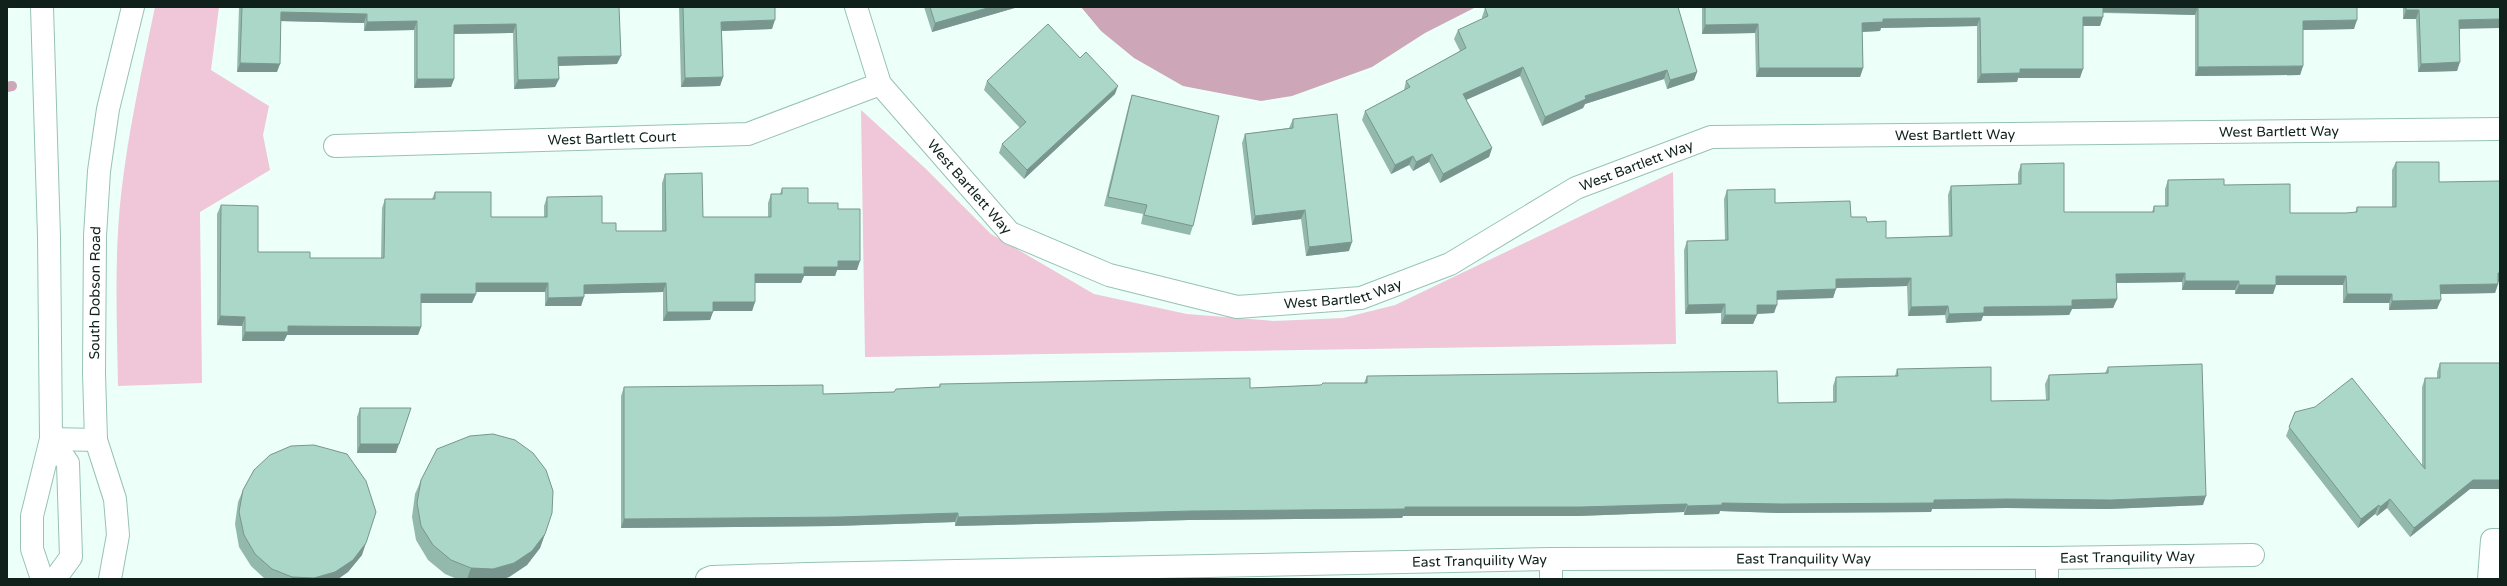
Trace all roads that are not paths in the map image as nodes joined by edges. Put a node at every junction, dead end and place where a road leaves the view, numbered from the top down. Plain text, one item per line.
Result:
1 (42, 7) edge
2 (133, 7) edge
3 (856, 7) edge
4 (880, 84) junction
5 (2500, 129) edge
6 (335, 146) dead end
7 (51, 439) junction
8 (96, 440) junction
9 (2496, 540) edge
10 (2253, 555) dead end
11 (1551, 569) edge
12 (2047, 569) edge
13 (1134, 573) edge
14 (42, 579) edge
15 (55, 579) edge
16 (110, 579) edge
17 (707, 579) edge
18 (2489, 579) edge

1 - 7 street
2 - 8 street, South Dobson Road
3 - 4 street
4 - 5 street, West Bartlett Way
4 - 6 street, West Bartlett Court
7 - 8 street
7 - 14 street
7 - 15 street
8 - 16 street, South Dobson Road
9 - 18 street
10 - 12 street, East Tranquility Way
11 - 12 street, East Tranquility Way
11 - 13 street, East Tranquility Way
13 - 17 street, East Tranquility Way

